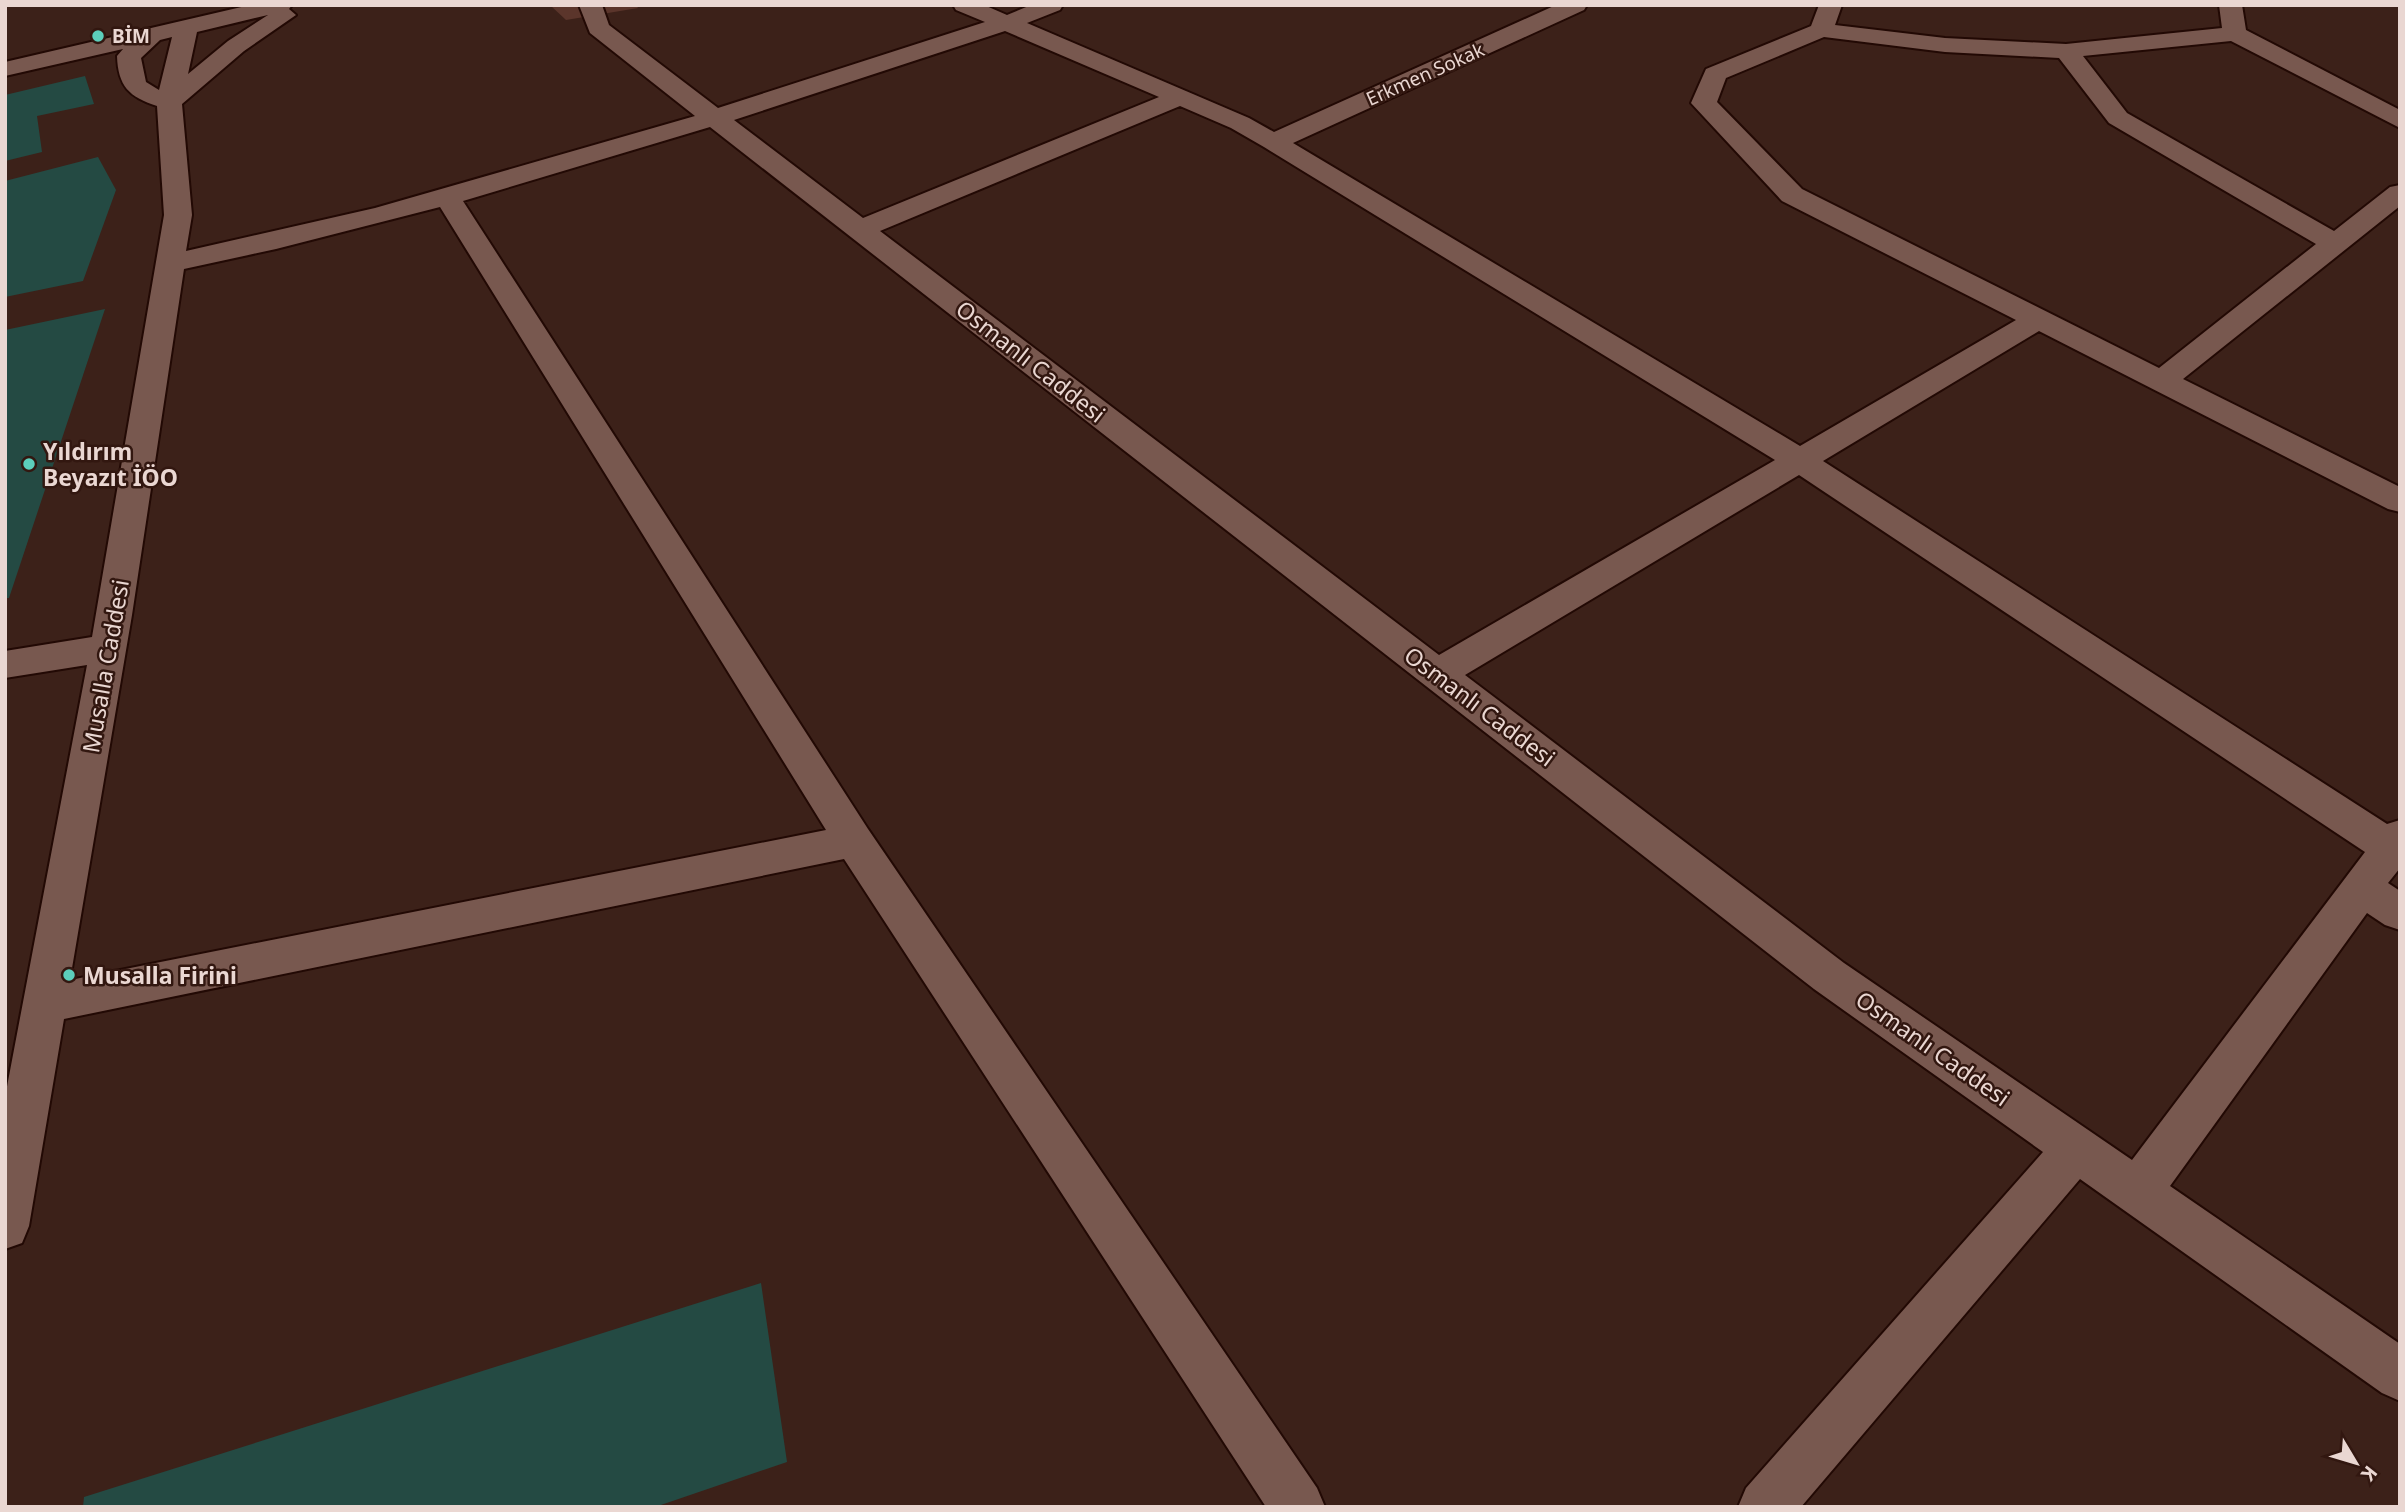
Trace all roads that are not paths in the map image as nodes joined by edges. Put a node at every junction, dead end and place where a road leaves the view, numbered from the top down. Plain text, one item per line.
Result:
1 (281, 5) edge
2 (301, 5) edge
3 (590, 5) edge
4 (964, 5) edge
5 (1052, 5) edge
6 (1576, 5) edge
7 (2230, 5) edge
8 (1826, 18) edge
9 (1007, 23) junction
10 (186, 28) junction
11 (2235, 34) junction
12 (150, 37) junction
13 (2066, 51) junction
14 (5, 69) edge
15 (1181, 97) junction
16 (169, 103) junction
17 (715, 117) junction
18 (2400, 120) edge
19 (1273, 142) junction
20 (2400, 193) edge
21 (448, 198) junction
22 (860, 229) junction
23 (2335, 243) junction
24 (170, 264) junction
25 (2039, 319) junction
26 (2162, 381) junction
27 (1799, 460) junction
28 (2400, 501) edge
29 (108, 648) junction
30 (5, 665) edge
31 (1437, 674) junction
32 (854, 841) junction
33 (2395, 842) edge
34 (2363, 888) junction
35 (2400, 913) edge
36 (45, 1004) junction
37 (2077, 1148) junction
38 (2137, 1192) junction
39 (5, 1226) edge
40 (2400, 1375) edge
41 (1298, 1507) edge
42 (1765, 1507) edge

1 - 10 street
2 - 16 street
3 - 17 street, Osmanlı Caddesi
4 - 9 street
5 - 9 street
6 - 19 street, Erkmen Sokak
7 - 11 street
8 - 13 street
8 - 25 street
9 - 15 street
9 - 17 street
10 - 12 street
10 - 16 street, Musalla Caddesi
11 - 13 street
11 - 18 street
12 - 14 street
12 - 16 street
13 - 23 street
15 - 19 street
15 - 22 street
16 - 24 street, Musalla Caddesi
17 - 21 street
17 - 22 street, Osmanlı Caddesi
19 - 27 street
20 - 23 street
21 - 24 street
21 - 32 street
22 - 31 street, Osmanlı Caddesi
23 - 26 street
24 - 29 street, Musalla Caddesi
25 - 26 street
25 - 27 street
26 - 28 street
27 - 31 street
27 - 33 street
29 - 30 street
29 - 36 street, Musalla Caddesi
31 - 37 street, Osmanlı Caddesi
32 - 36 street
32 - 41 street
33 - 34 street
34 - 35 street
34 - 38 street
36 - 39 street, Musalla Caddesi
37 - 38 street, Osmanlı Caddesi
37 - 42 street
38 - 40 street, Osmanlı Caddesi

